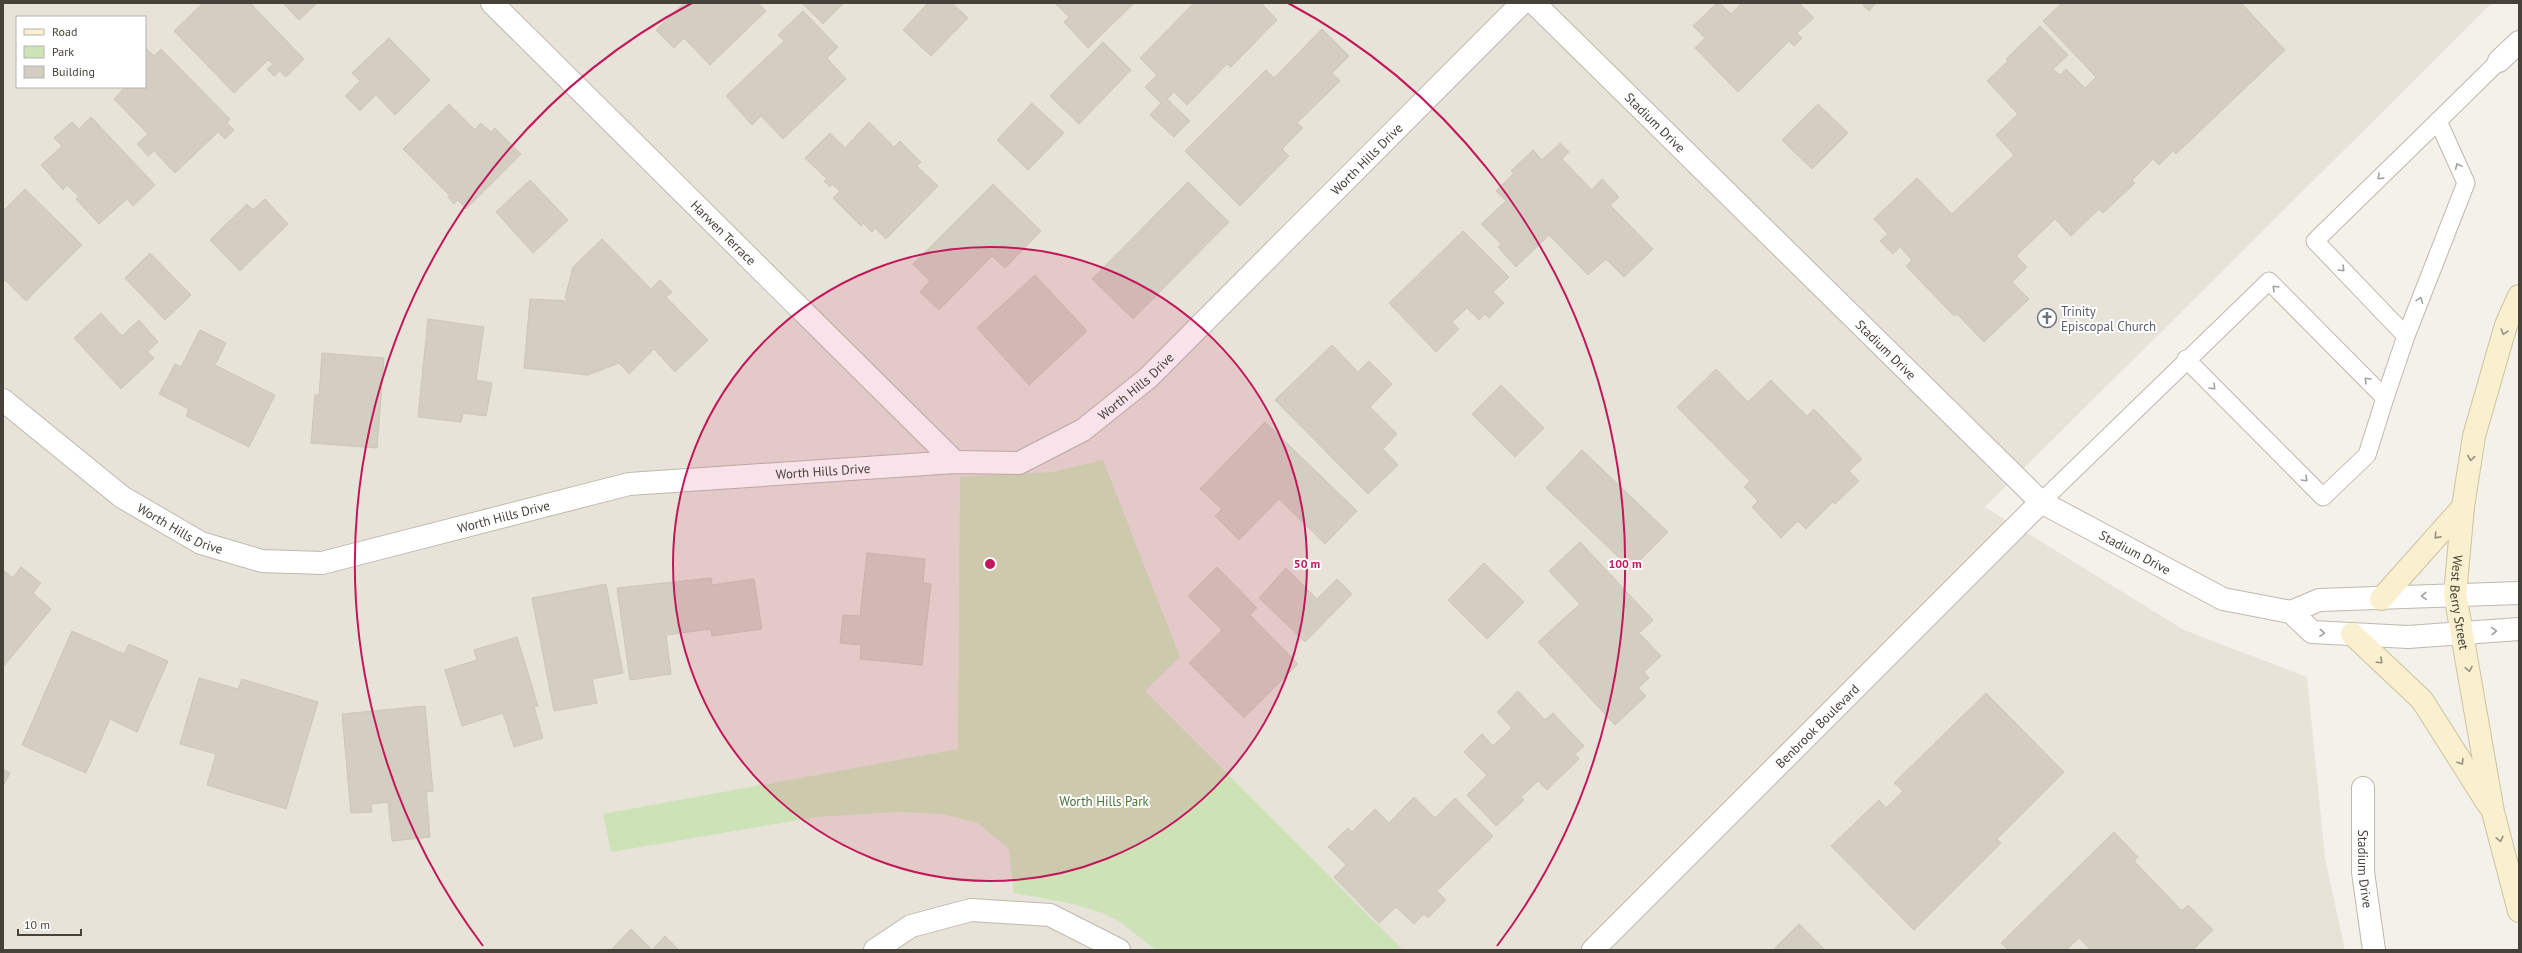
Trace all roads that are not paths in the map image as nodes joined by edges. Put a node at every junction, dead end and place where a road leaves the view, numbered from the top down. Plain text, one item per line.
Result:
1 (492, 3) edge
2 (1522, 3) edge
3 (1534, 3) edge
4 (2519, 42) edge
5 (2499, 61) joint
6 (2438, 121) junction
7 (2519, 296) edge
8 (2406, 336) junction
9 (2186, 359) junction
10 (2385, 398) junction
11 (3, 400) edge
12 (955, 462) junction
13 (2041, 502) junction
14 (2463, 507) junction
15 (2519, 593) edge
16 (2455, 594) junction
17 (2381, 599) junction
18 (2291, 612) junction
19 (2519, 629) edge
20 (2462, 633) junction
21 (2352, 634) junction
22 (2363, 788) dead end
23 (2493, 812) junction
24 (2519, 911) edge
25 (875, 950) edge
26 (1119, 950) edge
27 (1593, 950) edge
28 (2374, 950) edge

1 - 12 street, Harwen Terrace
2 - 12 street, Worth Hills Drive
3 - 13 street, Stadium Drive
4 - 5 street
5 - 6 lane
8 -> 6 lane
6 -> 8 lane
7 -> 14 main road, West Berry Street
8 - 10 lane
10 -> 9 lane
9 -> 10 lane
9 - 13 lane
11 - 12 street, Worth Hills Drive
13 - 18 street, Stadium Drive
13 - 27 street, Benbrook Boulevard
14 - 16 main road, West Berry Street
14 -> 17 main road
15 - 16 street
16 -> 17 street
16 - 20 main road, West Berry Street
17 - 18 street
18 -> 21 street
20 -> 19 street
20 - 21 street
20 -> 23 main road, West Berry Street
21 -> 23 main road
22 - 28 street, Stadium Drive
23 -> 24 main road, West Berry Street
25 - 26 street

